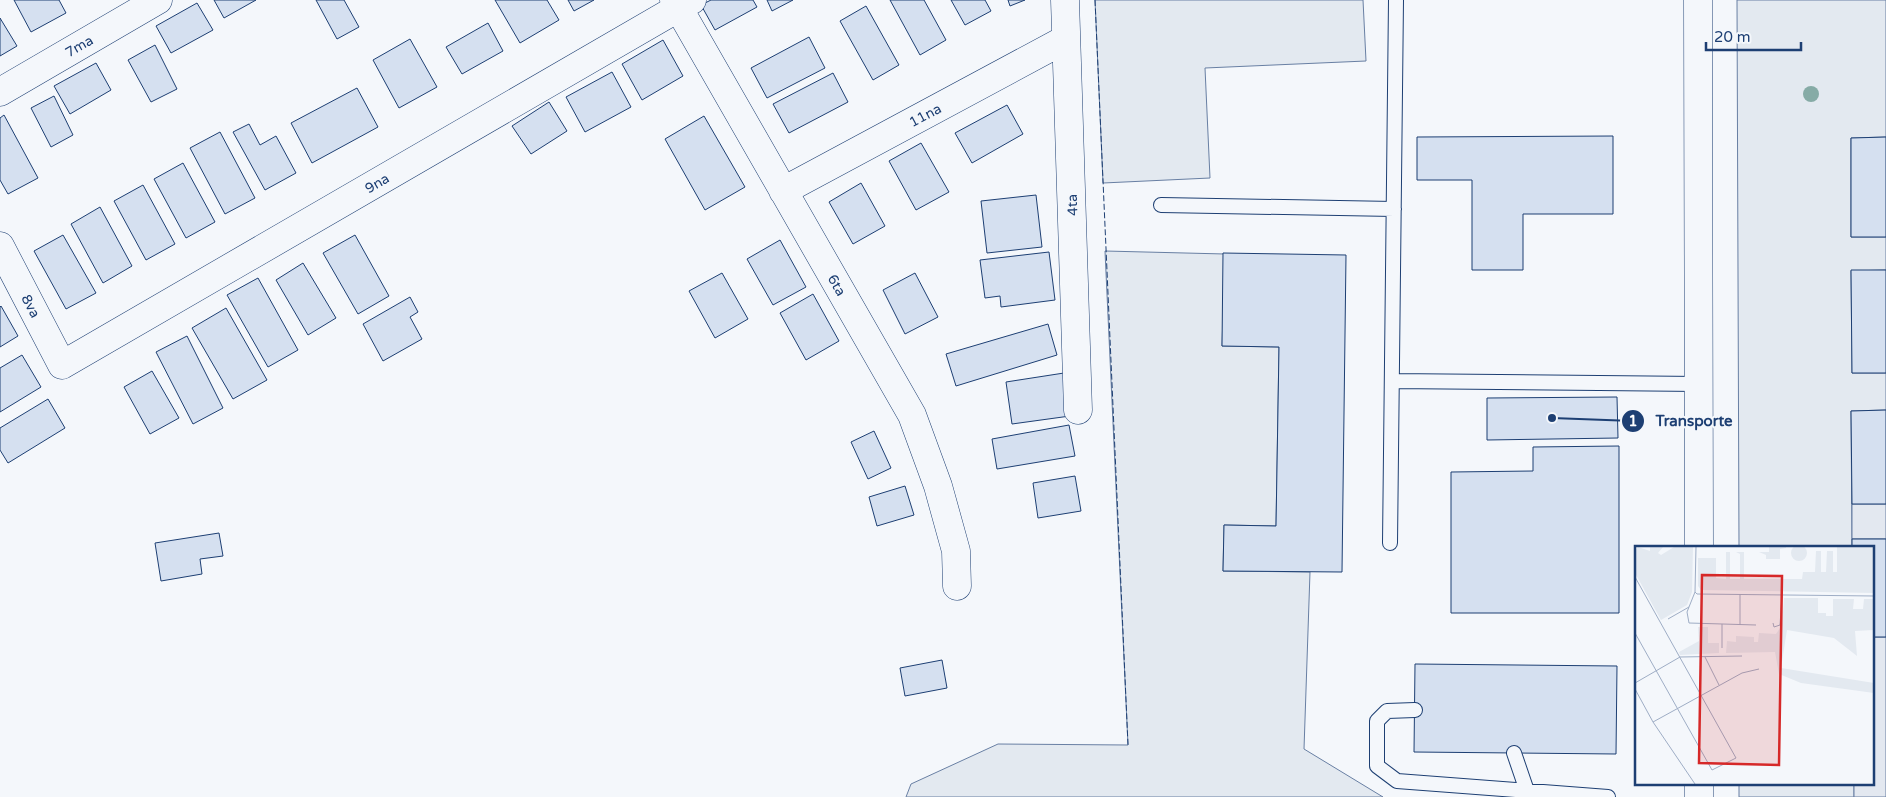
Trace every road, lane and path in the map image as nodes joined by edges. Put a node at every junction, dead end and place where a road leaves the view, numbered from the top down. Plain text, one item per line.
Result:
1 (158, 0) edge
2 (1065, 0) edge
3 (1396, 0) edge
4 (1698, 0) edge
5 (682, 3) edge
6 (1066, 39) junction
7 (0, 92) edge
8 (784, 191) junction
9 (1161, 205) dead end
10 (1394, 209) junction
11 (0, 246) edge
12 (62, 365) joint
13 (1392, 382) junction
14 (1699, 384) junction
15 (1078, 410) dead end
16 (1390, 543) dead end
17 (1699, 546) edge
18 (957, 586) dead end
19 (1414, 710) dead end
20 (1514, 753) dead end
21 (1699, 784) edge
22 (1527, 791) junction
23 (1608, 797) edge
24 (1699, 797) edge

1 - 7 street, 7ma
2 - 6 street, 4ta
3 - 10 lane
4 - 14 street
5 - 8 street, 6ta
5 - 12 street, 9na
6 - 8 street, 11na
6 - 15 street, 4ta
8 - 18 street, 6ta
9 - 10 lane
10 - 13 lane
11 - 12 street, 8va
13 - 14 lane
13 - 16 lane
14 - 17 street
19 - 22 lane
20 - 22 lane
21 - 24 street
22 - 23 lane

